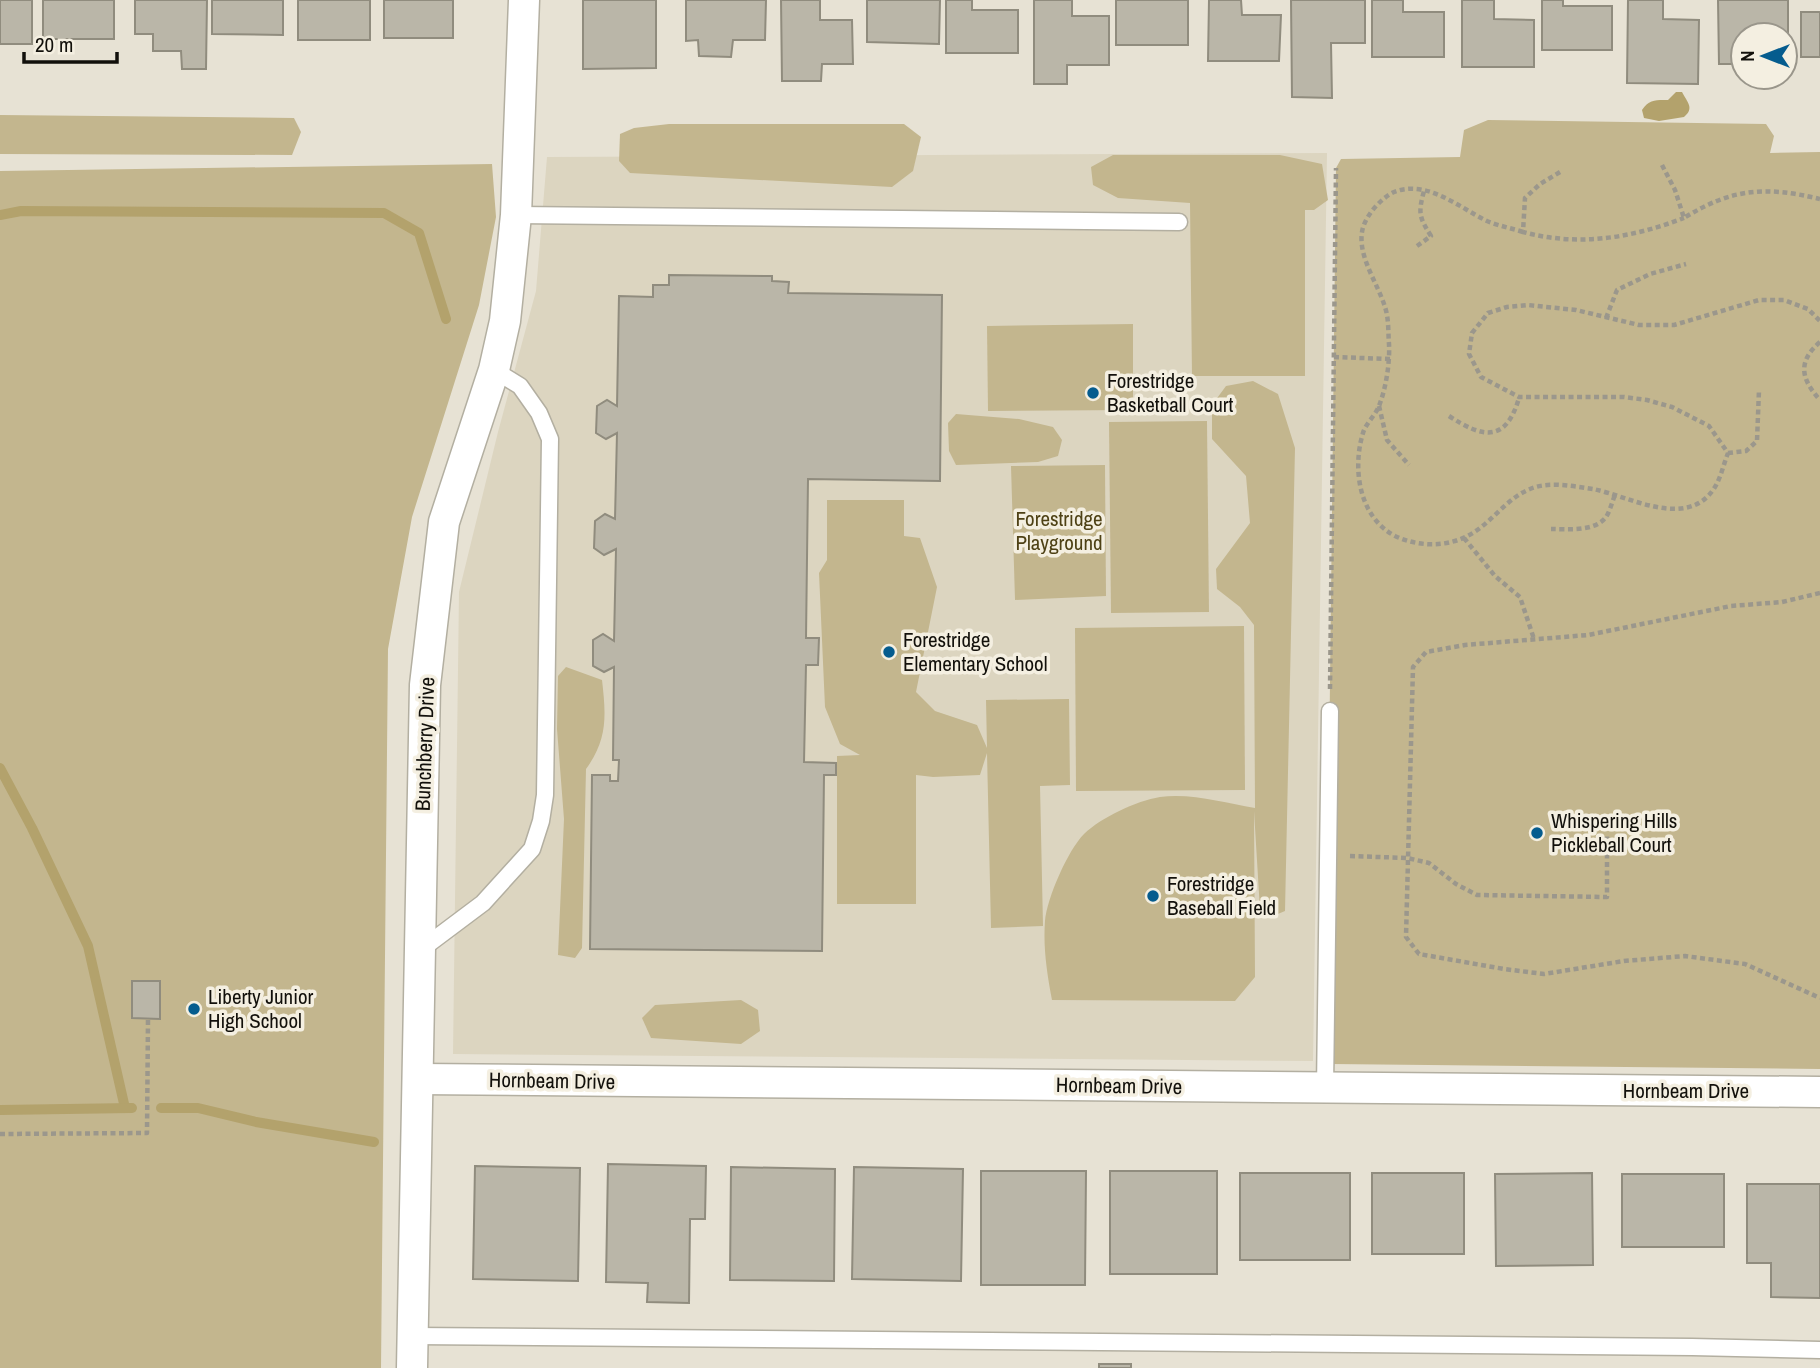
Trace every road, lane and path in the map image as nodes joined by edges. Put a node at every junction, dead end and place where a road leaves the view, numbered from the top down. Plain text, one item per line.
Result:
1 (524, 0) edge
2 (1662, 165) dead end
3 (1336, 168) dead end
4 (1560, 172) dead end
5 (1424, 191) junction
6 (1820, 199) edge
7 (516, 215) junction
8 (1684, 218) junction
9 (1179, 222) dead end
10 (1523, 232) junction
11 (1418, 246) dead end
12 (1686, 264) dead end
13 (1606, 318) junction
14 (1820, 321) edge
15 (1820, 342) edge
16 (1334, 357) junction
17 (1390, 359) junction
18 (494, 370) junction
19 (1759, 390) dead end
20 (1519, 397) junction
21 (1820, 400) edge
22 (1379, 407) junction
23 (1449, 416) dead end
24 (1728, 453) junction
25 (1409, 465) dead end
26 (1615, 495) junction
27 (1551, 529) dead end
28 (1464, 538) junction
29 (1820, 593) edge
30 (1534, 639) junction
31 (1330, 711) joint
32 (1607, 834) dead end
33 (1328, 855) junction
34 (1407, 858) junction
35 (419, 951) junction
36 (1820, 999) edge
37 (148, 1019) dead end
38 (418, 1079) junction
39 (1325, 1088) junction
40 (1820, 1092) edge
41 (0, 1134) edge
42 (413, 1336) junction
43 (1820, 1350) edge
44 (412, 1368) edge

1 - 7 street, Bunchberry Drive
2 - 8 path
3 - 16 path
4 - 10 path
5 - 10 path
5 - 11 path
5 - 17 path
6 - 8 path
7 - 9 lane
7 - 18 street, Bunchberry Drive
8 - 10 path
12 - 13 path
13 - 14 path
13 - 20 path
15 - 21 path
16 - 17 path
16 - 31 path
17 - 22 path
18 - 35 street, Bunchberry Drive
18 - 35 lane
19 - 24 path
20 - 23 path
20 - 24 path
22 - 25 path
22 - 28 path
24 - 26 path
26 - 27 path
26 - 28 path
28 - 30 path
29 - 30 path
30 - 34 path
31 - 33 lane
32 - 34 path
33 - 34 path
33 - 39 lane
34 - 36 path
35 - 38 street, Bunchberry Drive
37 - 41 path
38 - 39 street, Hornbeam Drive
38 - 42 street, Bunchberry Drive
39 - 40 street, Hornbeam Drive
42 - 43 lane
42 - 44 street, Bunchberry Drive

